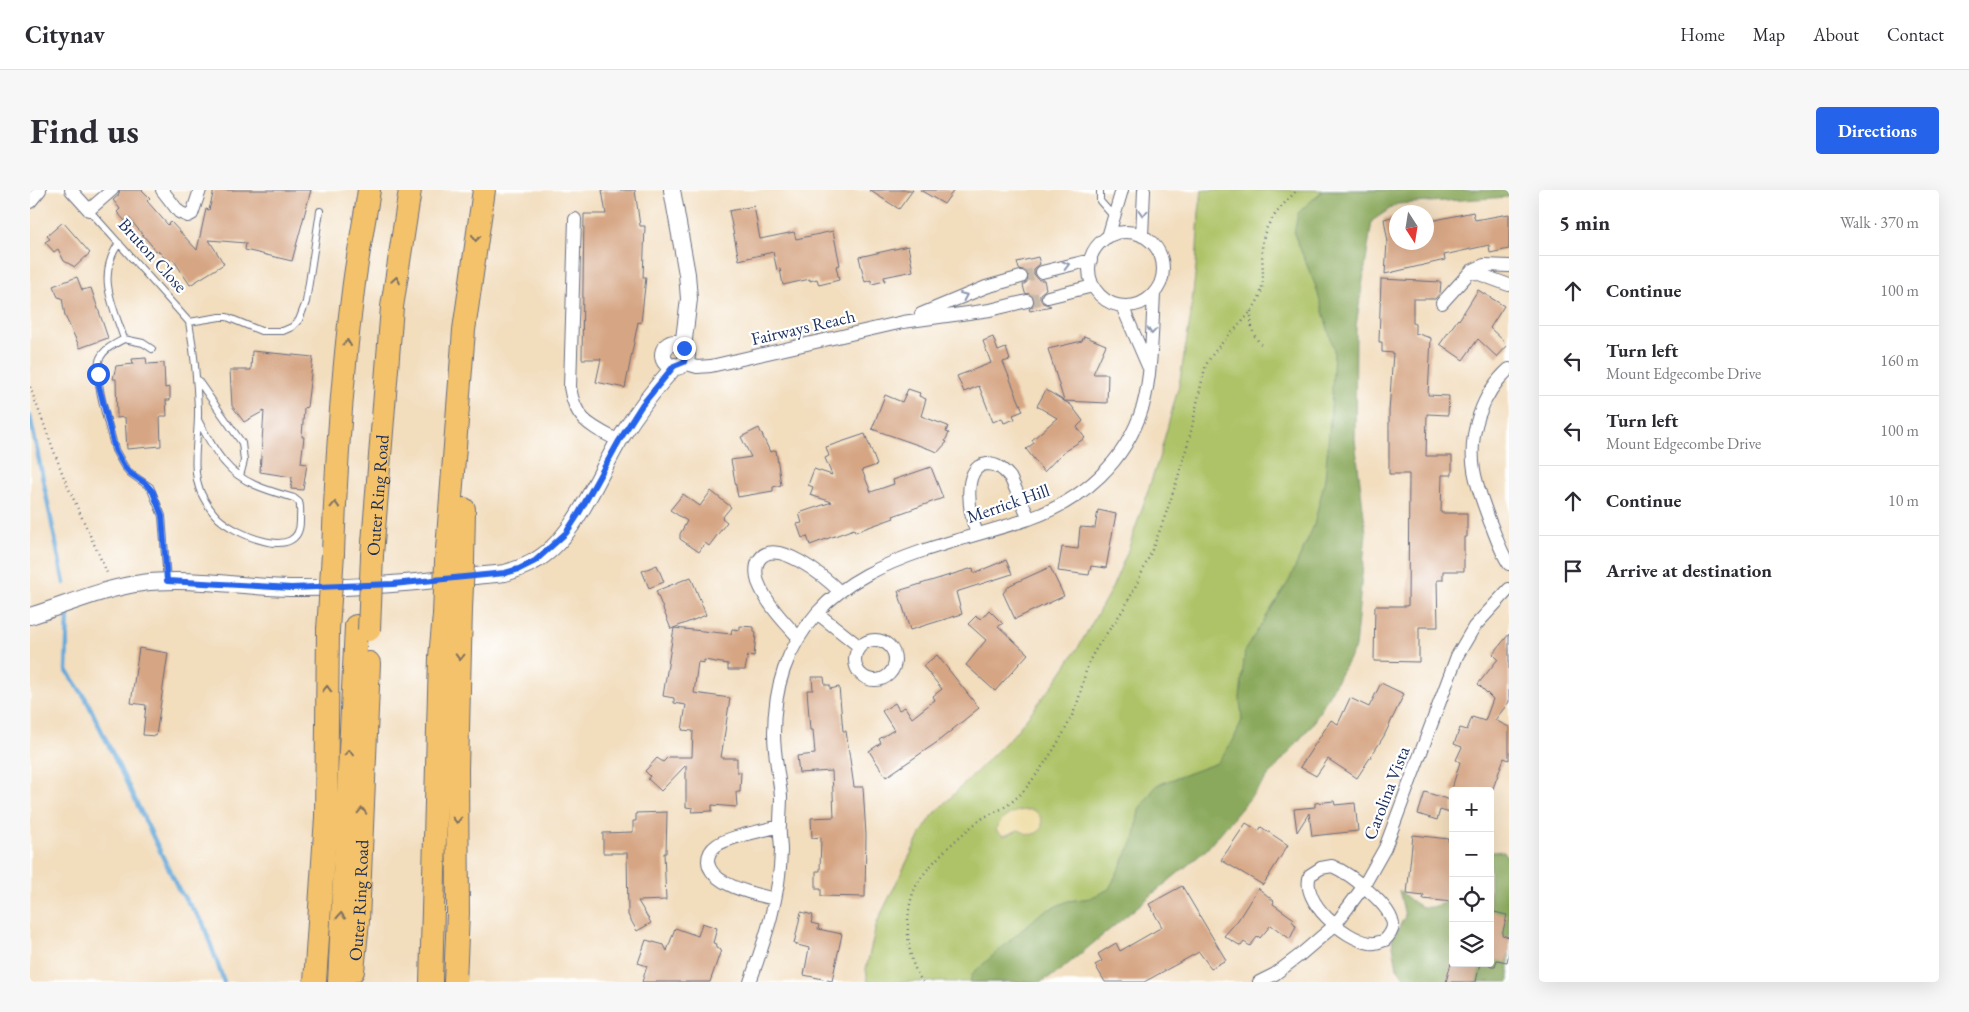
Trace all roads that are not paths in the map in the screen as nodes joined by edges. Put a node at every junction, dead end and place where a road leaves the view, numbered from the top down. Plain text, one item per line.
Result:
1 (40, 190) edge
2 (71, 190) edge
3 (112, 190) edge
4 (162, 190) edge
5 (200, 190) edge
6 (369, 190) edge
7 (410, 190) edge
8 (484, 190) edge
9 (672, 190) edge
10 (1100, 190) edge
11 (1122, 190) edge
12 (1144, 190) edge
13 (30, 202) edge
14 (89, 210) junction
15 (320, 211) dead end
16 (1115, 218) junction
17 (575, 219) dead end
18 (1142, 236) junction
19 (1108, 237) junction
20 (119, 243) junction
21 (1091, 260) junction
22 (1509, 266) edge
23 (1471, 270) junction
24 (1042, 272) tunnel mouth
25 (1022, 278) tunnel mouth
26 (1509, 284) edge
27 (1093, 286) junction
28 (1154, 294) junction
29 (1048, 297) tunnel mouth
30 (1027, 301) tunnel mouth
31 (1442, 303) dead end
32 (1122, 306) junction
33 (189, 322) junction
34 (903, 322) junction
35 (124, 339) junction
36 (152, 349) dead end
37 (677, 356) junction
38 (1149, 368) junction
39 (1509, 369) edge
40 (197, 378) junction
41 (198, 420) junction
42 (619, 441) junction
43 (240, 476) junction
44 (1029, 518) junction
45 (977, 533) junction
46 (1509, 564) edge
47 (167, 581) junction
48 (1509, 588) edge
49 (840, 592) junction
50 (453, 612) junction
51 (817, 613) junction
52 (30, 616) edge
53 (363, 628) junction
54 (799, 638) junction
55 (860, 647) dead end
56 (440, 657) junction
57 (780, 826) junction
58 (1363, 886) junction
59 (775, 899) junction
60 (1335, 924) junction
61 (315, 982) edge
62 (339, 982) edge
63 (352, 982) edge
64 (430, 982) edge
65 (439, 982) edge
66 (455, 982) edge
67 (750, 982) edge
68 (1259, 982) edge

1 - 13 street
2 - 14 street, Bruton Close
3 - 14 street
4 - 5 street
61 -> 6 highway, bridge
53 -> 7 highway, Outer Ring Road, bridge
8 -> 50 highway, bridge
9 - 37 street
10 - 16 lane
11 - 16 street
12 -> 18 street
14 - 20 lane, Bruton Close
15 - 33 lane
16 - 19 street
17 - 42 street
18 - 19 street
18 - 28 street
19 - 21 street
20 - 33 lane, Bruton Close
20 - 35 lane
24 -> 21 street
21 - 27 street
22 - 23 street
23 - 26 street
23 - 31 street
34 -> 25 street, Fairways Reach
27 - 29 street
27 - 32 street
28 - 32 street
28 -> 38 street, Merrick Hill
30 - 34 street, Fairways Reach
32 - 38 street
33 - 40 lane
34 - 37 street, Fairways Reach
35 - 36 lane
35 - 47 lane
37 - 42 street
38 - 44 street, Merrick Hill
39 - 46 street
40 - 41 lane
40 - 43 lane
41 - 43 lane
41 - 43 lane
42 - 47 street
44 - 45 street, Merrick Hill
44 - 45 street
45 - 49 street, Merrick Hill
47 - 52 street
48 - 58 street, Carolina Vista
49 - 51 street, Merrick Hill
49 - 54 street
50 - 56 highway
50 -> 66 highway
51 - 54 street, Merrick Hill
51 - 55 street
62 -> 53 highway
63 -> 53 highway, Outer Ring Road
54 - 57 street, Merrick Hill
56 - 64 highway
56 - 65 highway
57 - 59 street, Merrick Hill
57 - 59 street
58 - 60 street, Carolina Vista
58 - 60 street
58 - 60 street
59 - 67 street, Merrick Hill
60 - 68 street, Carolina Vista

